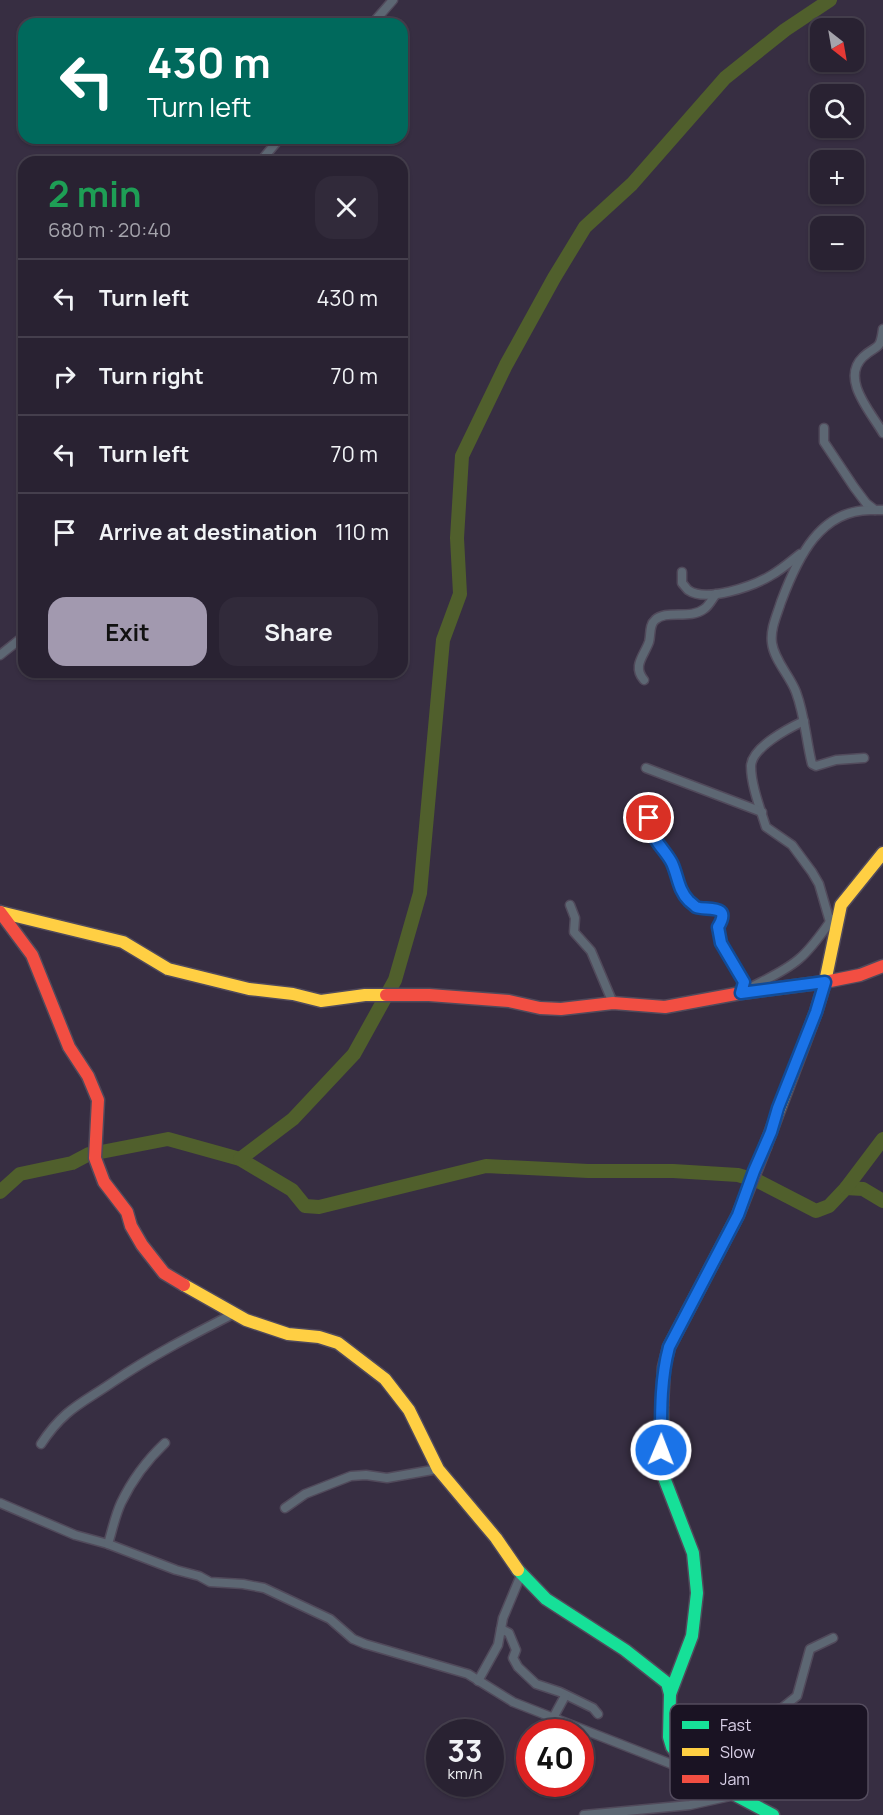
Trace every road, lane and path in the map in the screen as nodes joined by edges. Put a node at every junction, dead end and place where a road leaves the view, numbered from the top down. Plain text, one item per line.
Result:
1 (393, 0) edge
2 (377, 18) edge
3 (275, 144) edge
4 (265, 156) edge
5 (883, 329) edge
6 (882, 343) edge
7 (824, 428) dead end
8 (883, 433) edge
9 (879, 510) edge
10 (805, 549) junction
11 (682, 572) dead end
12 (716, 594) junction
13 (18, 641) edge
14 (0, 655) edge
15 (644, 680) dead end
16 (804, 720) junction
17 (864, 758) dead end
18 (646, 768) dead end
19 (762, 812) junction
20 (649, 818) dead end
21 (883, 853) edge
22 (570, 905) dead end
23 (841, 906) junction
24 (0, 912) edge
25 (830, 922) junction
26 (883, 966) edge
27 (825, 982) junction
28 (741, 993) junction
29 (613, 1003) junction
30 (233, 1314) junction
31 (165, 1443) dead end
32 (41, 1444) dead end
33 (438, 1469) junction
34 (0, 1503) edge
35 (285, 1508) dead end
36 (108, 1544) junction
37 (520, 1575) junction
38 (501, 1629) junction
39 (833, 1638) dead end
40 (478, 1681) junction
41 (670, 1694) junction
42 (565, 1696) junction
43 (787, 1704) edge
44 (598, 1714) dead end
45 (553, 1718) junction
46 (670, 1736) edge
47 (670, 1763) edge
48 (713, 1800) edge
49 (745, 1800) edge
50 (623, 1813) edge
51 (584, 1815) edge
52 (773, 1815) edge

1 - 2 street
3 - 4 street
5 - 6 street
6 - 8 street
7 - 9 street
9 - 10 street
10 - 12 street
10 - 16 street
11 - 12 street
12 - 15 street
13 - 14 street
16 - 17 street
16 - 19 street
18 - 19 street
19 - 25 street
20 - 28 street
21 - 23 street
22 - 29 street
23 - 25 street
23 - 27 street
24 - 29 street
24 - 30 street
25 - 28 street
26 - 27 street
27 - 28 street
27 - 41 street
28 - 29 street
30 - 32 street
30 - 33 street
31 - 36 street
33 - 35 street
33 - 37 street
34 - 36 street
36 - 40 street
37 - 38 street
37 - 41 street
38 - 40 street
38 - 42 street
39 - 43 street
40 - 45 street
41 - 46 street
42 - 44 street
42 - 45 street
45 - 47 street
48 - 50 street
49 - 52 street
50 - 51 street

